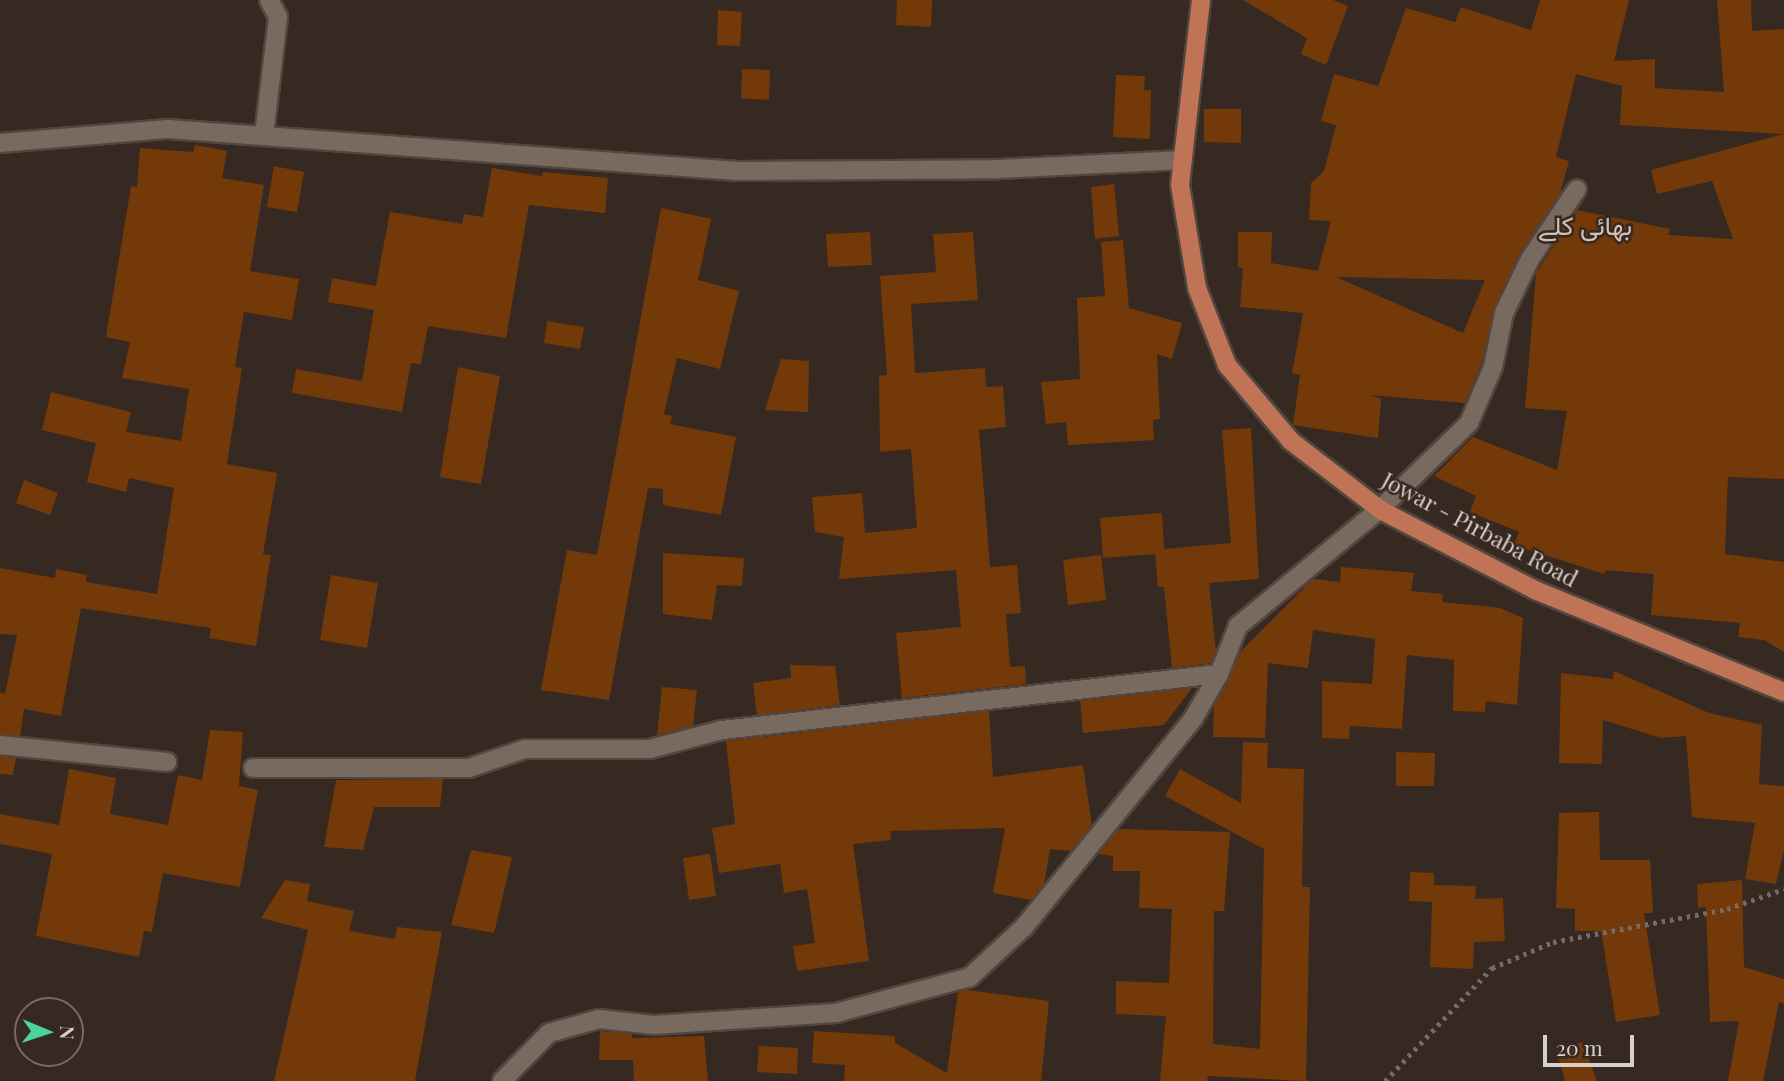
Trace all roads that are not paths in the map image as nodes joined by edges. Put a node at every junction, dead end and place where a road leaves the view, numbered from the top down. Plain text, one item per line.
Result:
1 (269, 0) edge
2 (1200, 0) edge
3 (264, 135) junction
4 (0, 142) edge
5 (1182, 160) junction
6 (1577, 189) dead end
7 (1380, 509) junction
8 (1219, 674) junction
9 (1784, 692) edge
10 (0, 746) edge
11 (167, 762) dead end
12 (253, 768) dead end
13 (502, 1081) edge

1 - 3 street
2 - 5 main road, Jowar - Pirbaba Road
3 - 4 street
3 - 5 street
5 - 7 main road, Jowar - Pirbaba Road
6 - 7 street
7 - 8 street
7 - 9 main road, Jowar - Pirbaba Road
8 - 12 street
8 - 13 street
10 - 11 street

